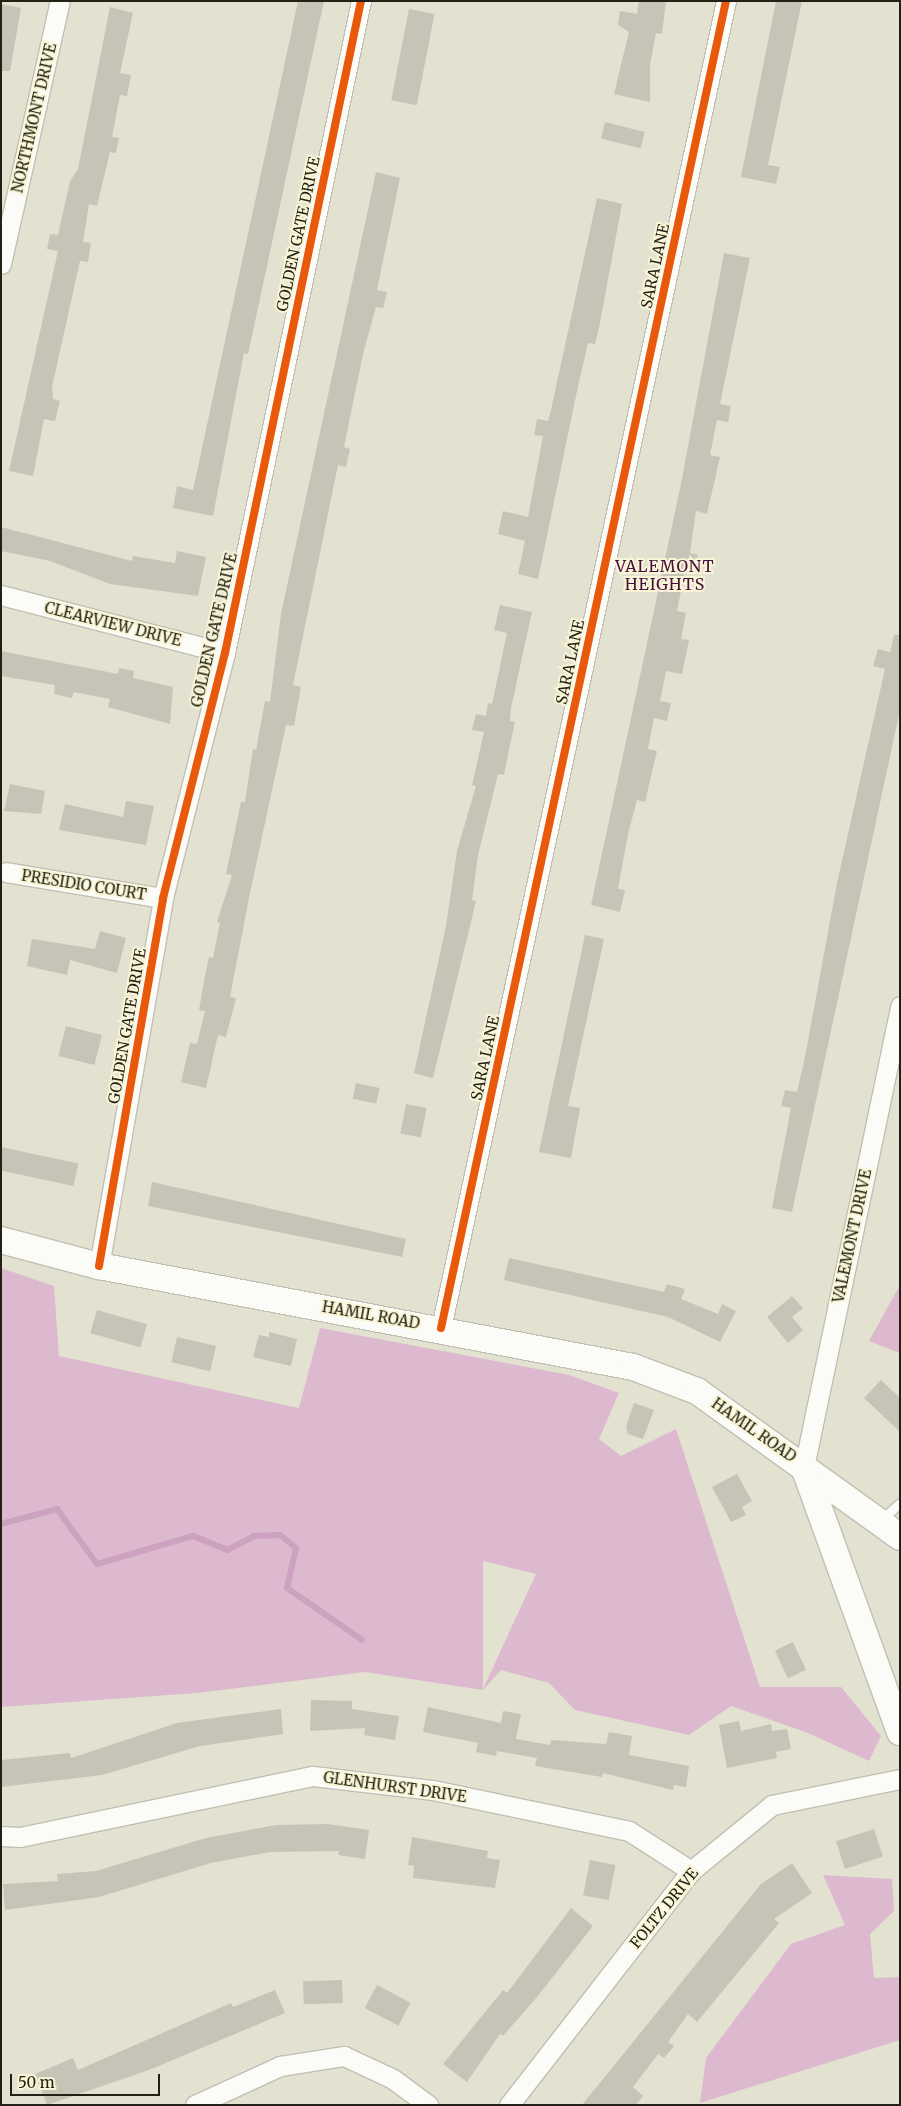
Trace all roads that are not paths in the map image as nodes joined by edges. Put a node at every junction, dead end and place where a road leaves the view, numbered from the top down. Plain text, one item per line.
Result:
1 (60, 1) edge
2 (360, 1) edge
3 (726, 1) edge
4 (1, 264) edge
5 (1, 595) edge
6 (225, 652) junction
7 (6, 872) dead end
8 (163, 898) junction
9 (900, 1006) edge
10 (1, 1240) edge
11 (99, 1266) junction
12 (441, 1328) junction
13 (804, 1466) junction
14 (900, 1503) edge
15 (877, 1524) junction
16 (900, 1537) edge
17 (900, 1732) edge
18 (900, 1779) edge
19 (1, 1836) edge
20 (691, 1871) junction
21 (195, 2105) edge
22 (428, 2105) edge
23 (509, 2105) edge

1 - 4 street, NORTHMONT DRIVE
2 - 6 street, GOLDEN GATE DRIVE
3 - 12 street, SARA LANE
5 - 6 street, CLEARVIEW DRIVE
6 - 8 street, GOLDEN GATE DRIVE
7 - 8 street, PRESIDIO COURT
8 - 11 street, GOLDEN GATE DRIVE
9 - 13 street, VALEMONT DRIVE
10 - 11 street, HAMIL ROAD
11 - 12 street, HAMIL ROAD
12 - 13 street, HAMIL ROAD
13 - 15 street, HAMIL ROAD
13 - 17 street, HAMIL ROAD
14 - 15 lane
15 - 16 street, HAMIL ROAD
18 - 20 street, FOLTZ DRIVE
19 - 20 street, GLENHURST DRIVE
20 - 23 street, FOLTZ DRIVE
21 - 22 street

